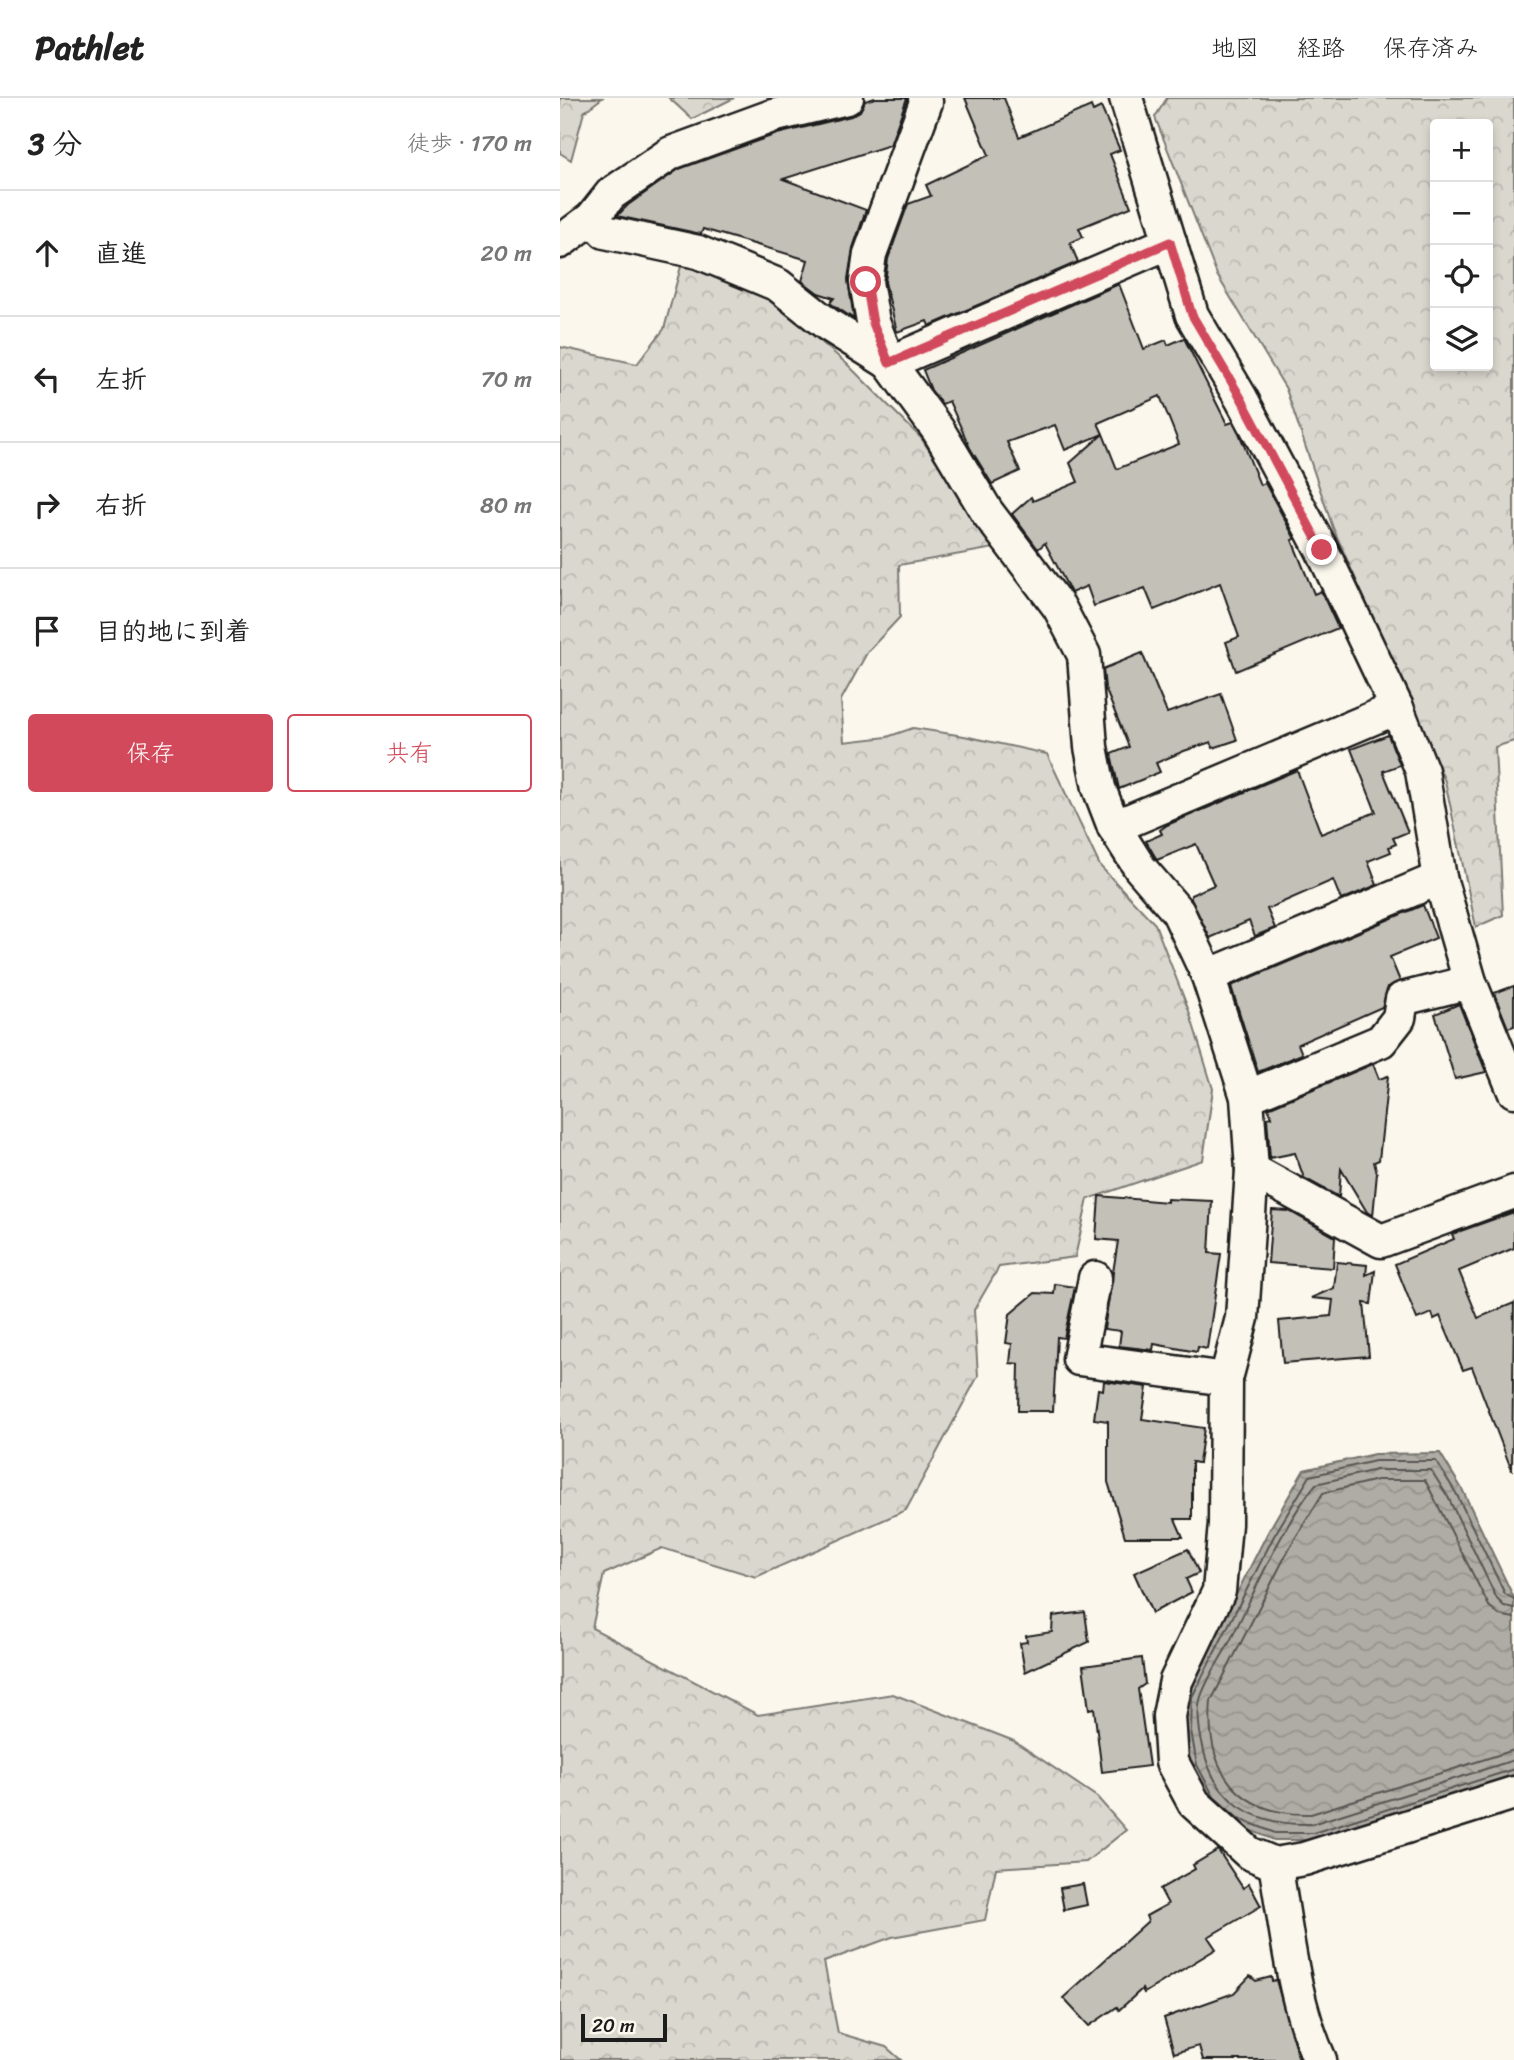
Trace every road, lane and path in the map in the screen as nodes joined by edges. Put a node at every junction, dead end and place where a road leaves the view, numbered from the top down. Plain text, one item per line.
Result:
1 (847, 98) edge
2 (925, 98) edge
3 (1126, 98) edge
4 (592, 218) junction
5 (560, 242) edge
6 (1170, 242) junction
7 (889, 363) junction
8 (1397, 708) junction
9 (1114, 827) junction
10 (1440, 878) junction
11 (1208, 976) junction
12 (1470, 982) junction
13 (1514, 1091) edge
14 (1247, 1097) junction
15 (1252, 1170) junction
16 (1514, 1192) edge
17 (1095, 1279) dead end
18 (1226, 1379) junction
19 (1514, 1793) edge
20 (1275, 1864) junction
21 (1320, 2060) edge

1 - 4 street
2 - 7 street
3 - 6 street
4 - 5 street
4 - 7 street
6 - 7 street
6 - 8 street
7 - 9 street
8 - 9 street
8 - 10 street
9 - 11 street
10 - 11 street
10 - 12 street
11 - 14 street
12 - 13 street
12 - 14 street
14 - 15 street
15 - 16 street
15 - 18 street
17 - 18 street
18 - 20 street
19 - 20 street
20 - 21 street

